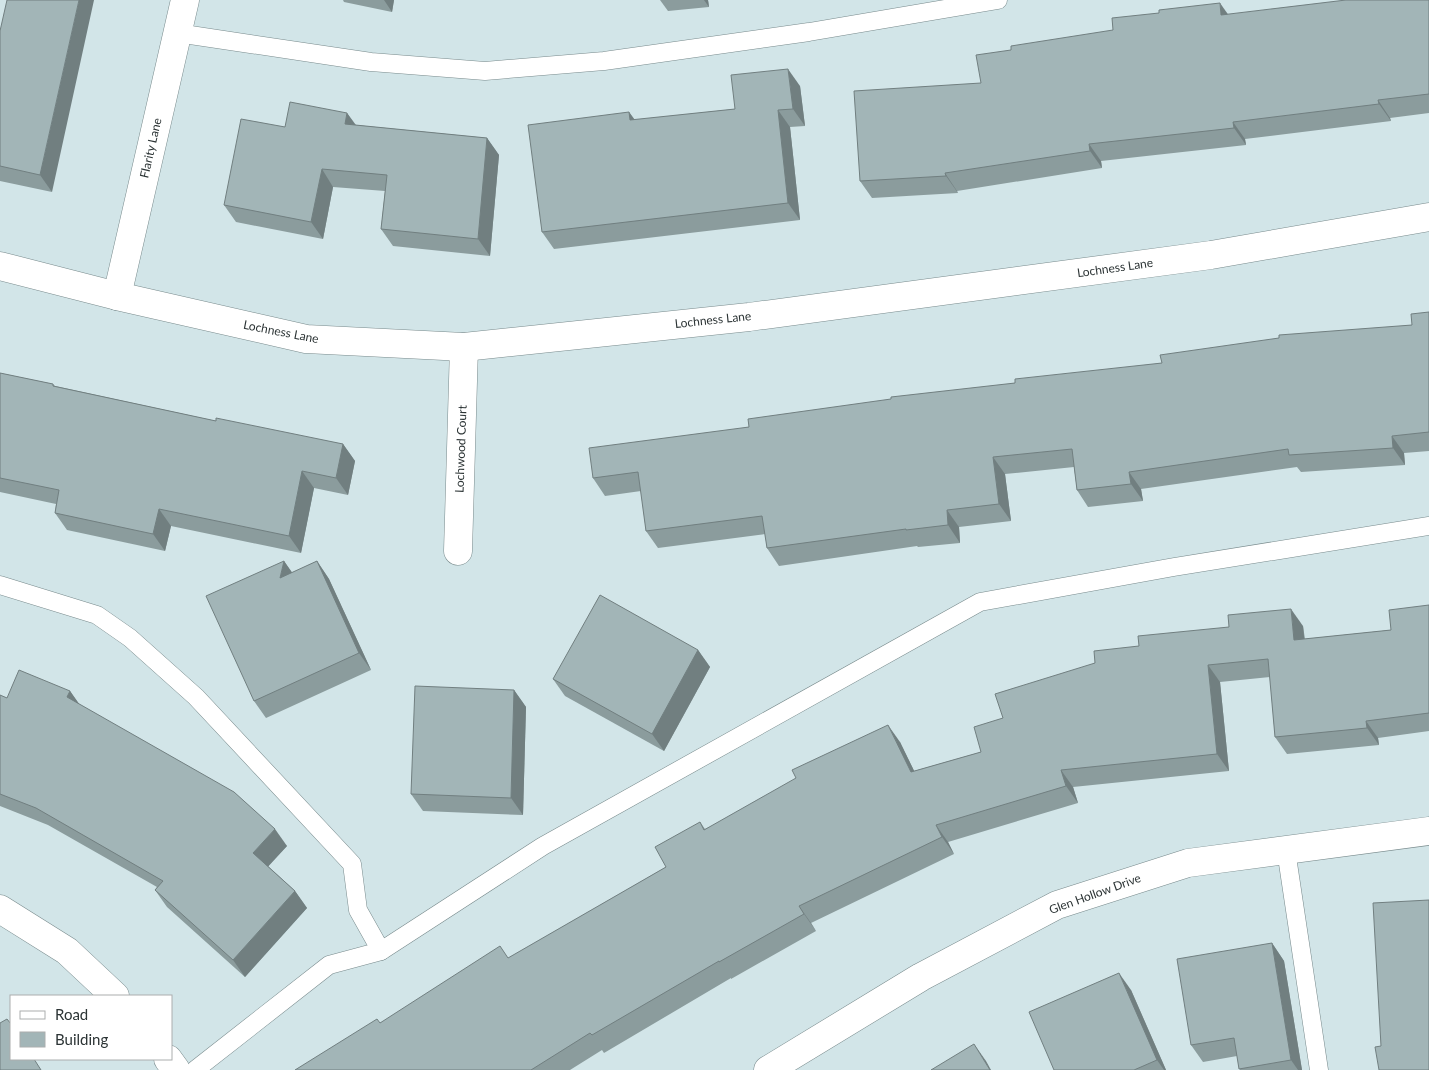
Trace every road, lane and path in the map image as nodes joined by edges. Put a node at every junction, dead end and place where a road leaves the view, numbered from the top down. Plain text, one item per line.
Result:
1 (185, 0) edge
2 (998, 0) edge
3 (177, 34) junction
4 (1429, 217) edge
5 (0, 266) edge
6 (117, 296) junction
7 (464, 347) junction
8 (1429, 526) edge
9 (458, 551) dead end
10 (0, 585) edge
11 (1429, 831) edge
12 (1286, 850) junction
13 (0, 909) edge
14 (381, 951) junction
15 (113, 995) edge
16 (195, 1070) edge
17 (768, 1070) edge
18 (1320, 1070) edge

1 - 3 street, Flarity Lane
2 - 3 lane
3 - 6 street, Flarity Lane
4 - 7 street, Lochness Lane
5 - 6 street, Lochness Lane
6 - 7 street, Lochness Lane
7 - 9 street, Lochwood Court
8 - 14 lane
10 - 14 lane
11 - 12 street, Glen Hollow Drive
12 - 17 street, Glen Hollow Drive
12 - 18 lane
13 - 15 street
14 - 16 lane

